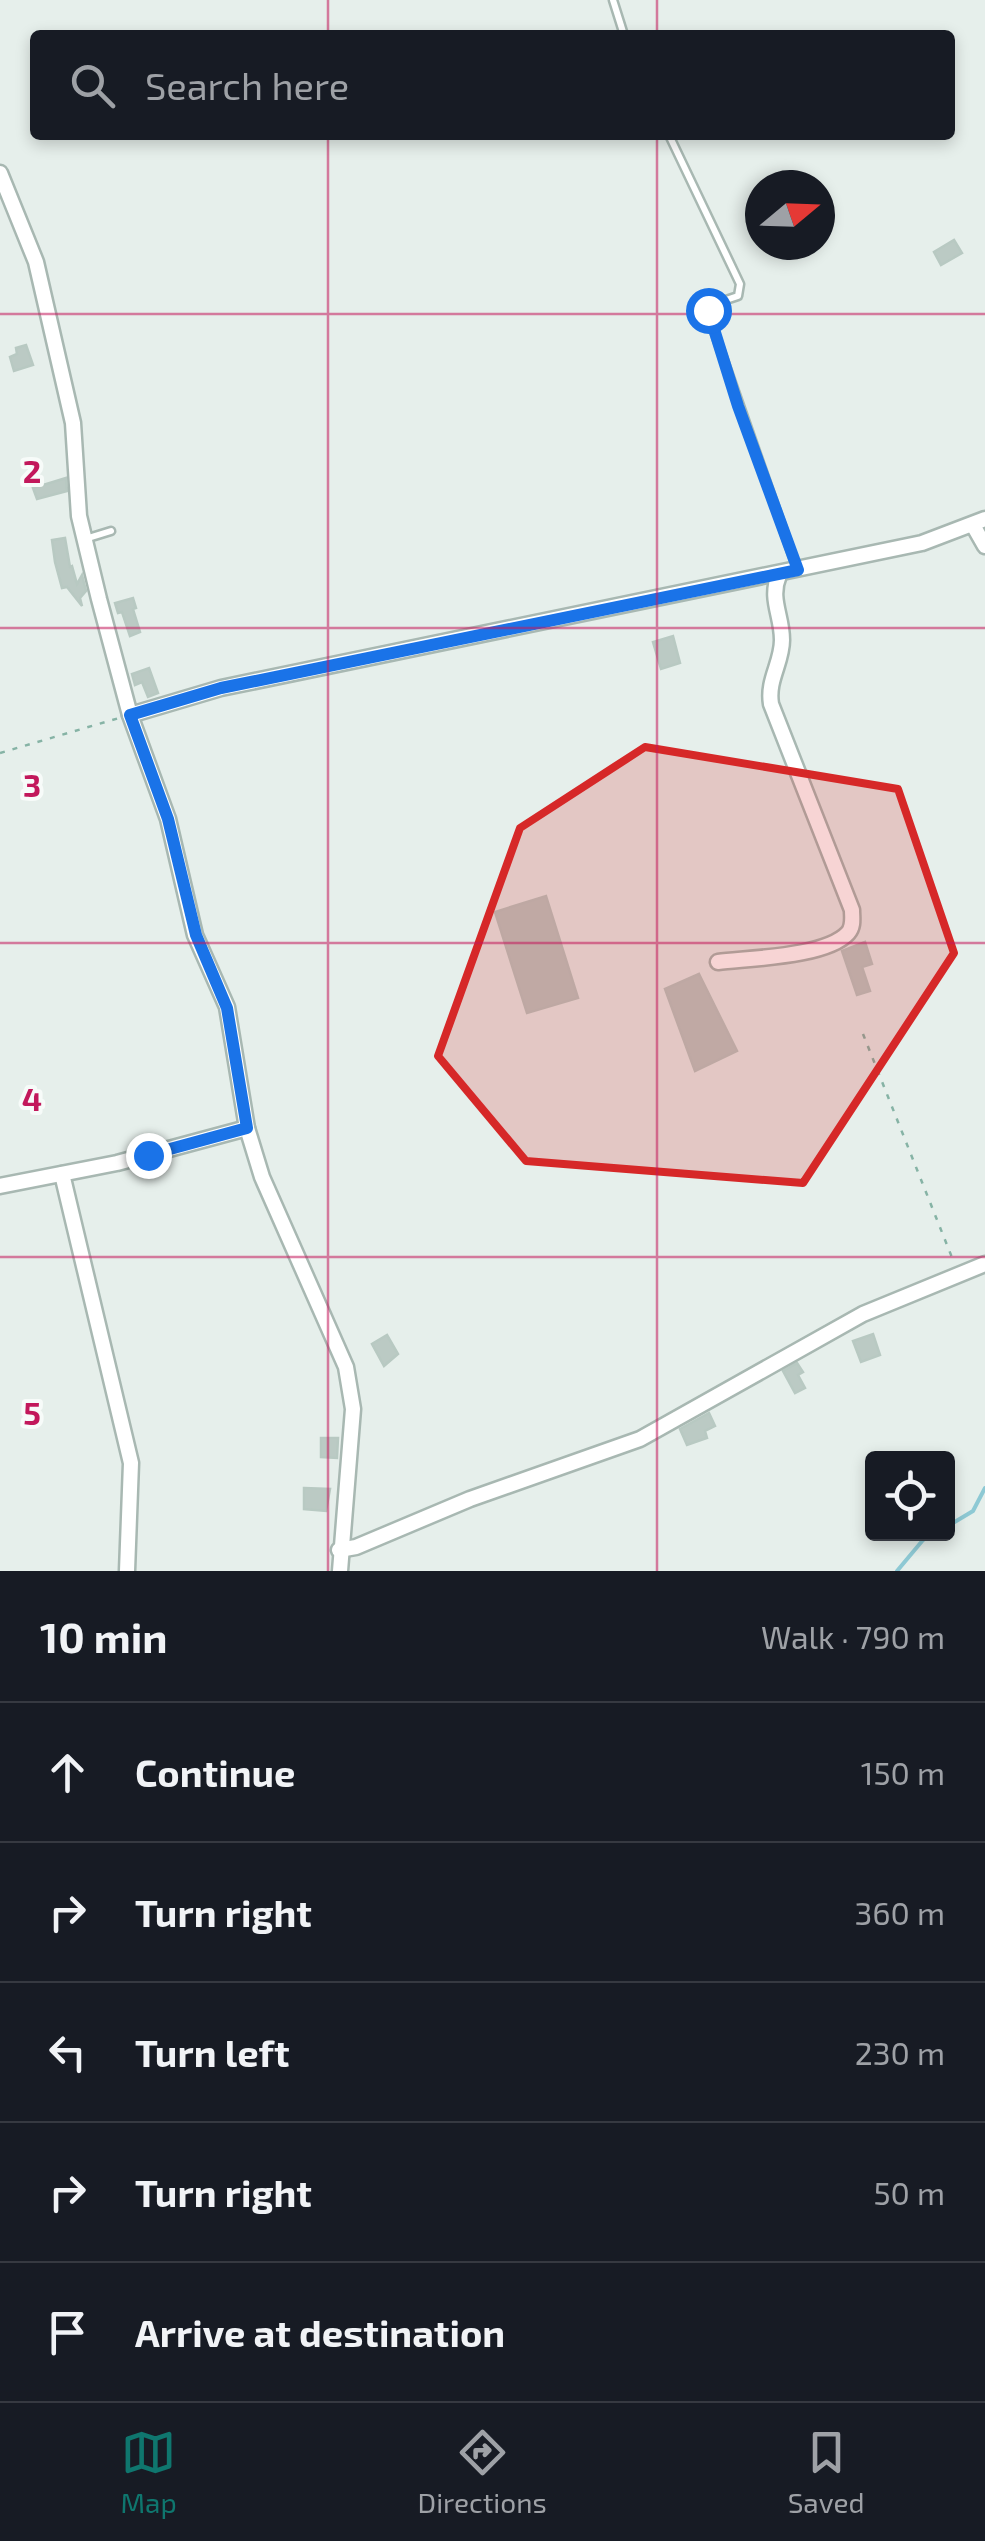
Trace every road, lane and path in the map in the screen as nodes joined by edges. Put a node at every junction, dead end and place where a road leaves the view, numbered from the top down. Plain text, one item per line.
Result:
1 (613, 0) edge
2 (622, 30) edge
3 (671, 140) edge
4 (0, 173) edge
5 (979, 522) edge
6 (111, 530) dead end
7 (85, 539) junction
8 (985, 546) edge
9 (798, 570) junction
10 (779, 575) junction
11 (130, 715) junction
12 (0, 753) edge
13 (718, 962) dead end
14 (864, 1034) dead end
15 (247, 1128) junction
16 (62, 1174) junction
17 (0, 1186) edge
18 (985, 1264) edge
19 (959, 1276) junction
20 (339, 1550) junction
21 (127, 1571) edge
22 (340, 1571) edge

1 - 2 lane
3 - 9 lane
4 - 7 street
5 - 8 street
5 - 9 street
6 - 7 lane
7 - 11 street
9 - 10 street
10 - 11 street
10 - 13 street
11 - 12 path
11 - 15 street
14 - 19 path
15 - 16 street
15 - 20 street
16 - 17 street
16 - 21 street
18 - 19 street
19 - 20 street
20 - 22 street

